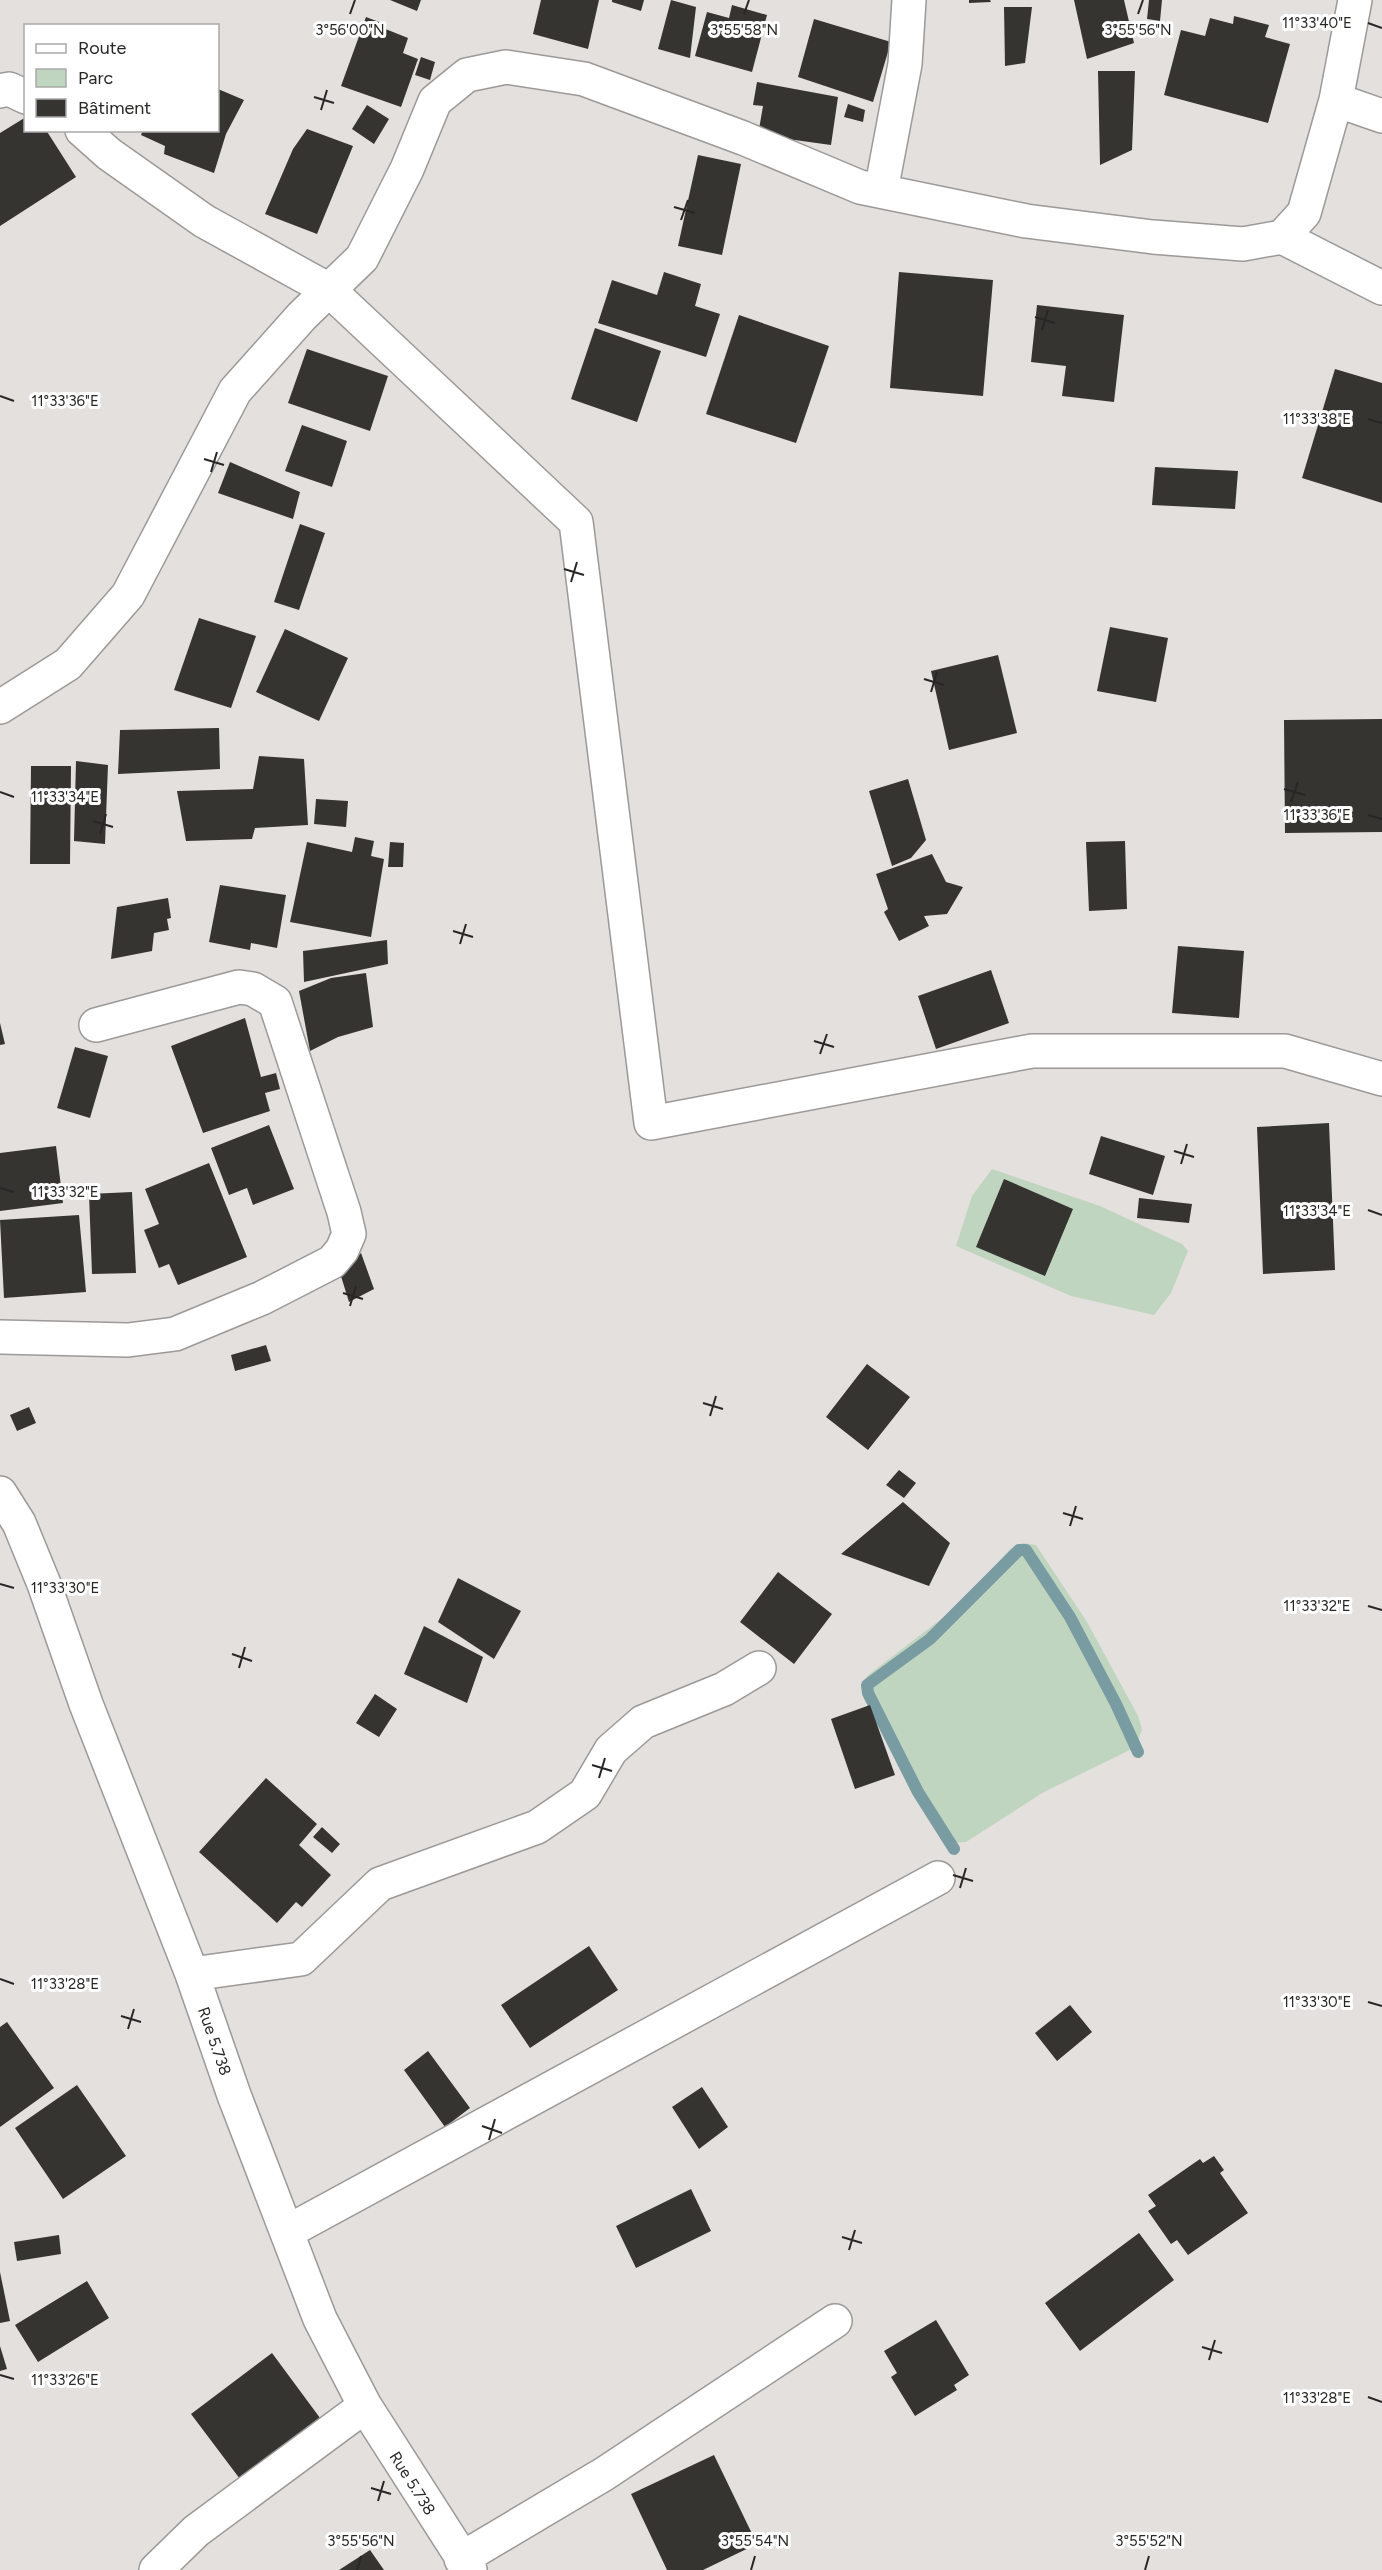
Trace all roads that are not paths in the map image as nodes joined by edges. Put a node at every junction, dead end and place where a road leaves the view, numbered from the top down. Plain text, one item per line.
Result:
1 (909, 0) edge
2 (1355, 0) edge
3 (0, 90) edge
4 (24, 96) edge
5 (1336, 100) junction
6 (1382, 116) edge
7 (84, 132) edge
8 (881, 191) junction
9 (1282, 237) junction
10 (1382, 288) edge
11 (329, 290) junction
12 (0, 707) edge
13 (96, 1025) dead end
14 (1382, 1079) edge
15 (0, 1337) edge
16 (0, 1493) edge
17 (759, 1668) dead end
18 (938, 1878) dead end
19 (192, 1974) junction
20 (287, 2232) junction
21 (835, 2321) dead end
22 (365, 2406) junction
23 (466, 2564) edge
24 (156, 2570) edge

1 - 8 street
2 - 5 street
3 - 4 street
5 - 6 street
5 - 9 street
7 - 11 street
8 - 9 street
8 - 11 street
9 - 10 street
11 - 12 street
11 - 14 street
13 - 15 street
16 - 19 street, Rue 5.738
17 - 19 street
18 - 20 street
19 - 20 street, Rue 5.738
20 - 22 street, Rue 5.738
21 - 23 street
22 - 23 street, Rue 5.738
22 - 24 street

